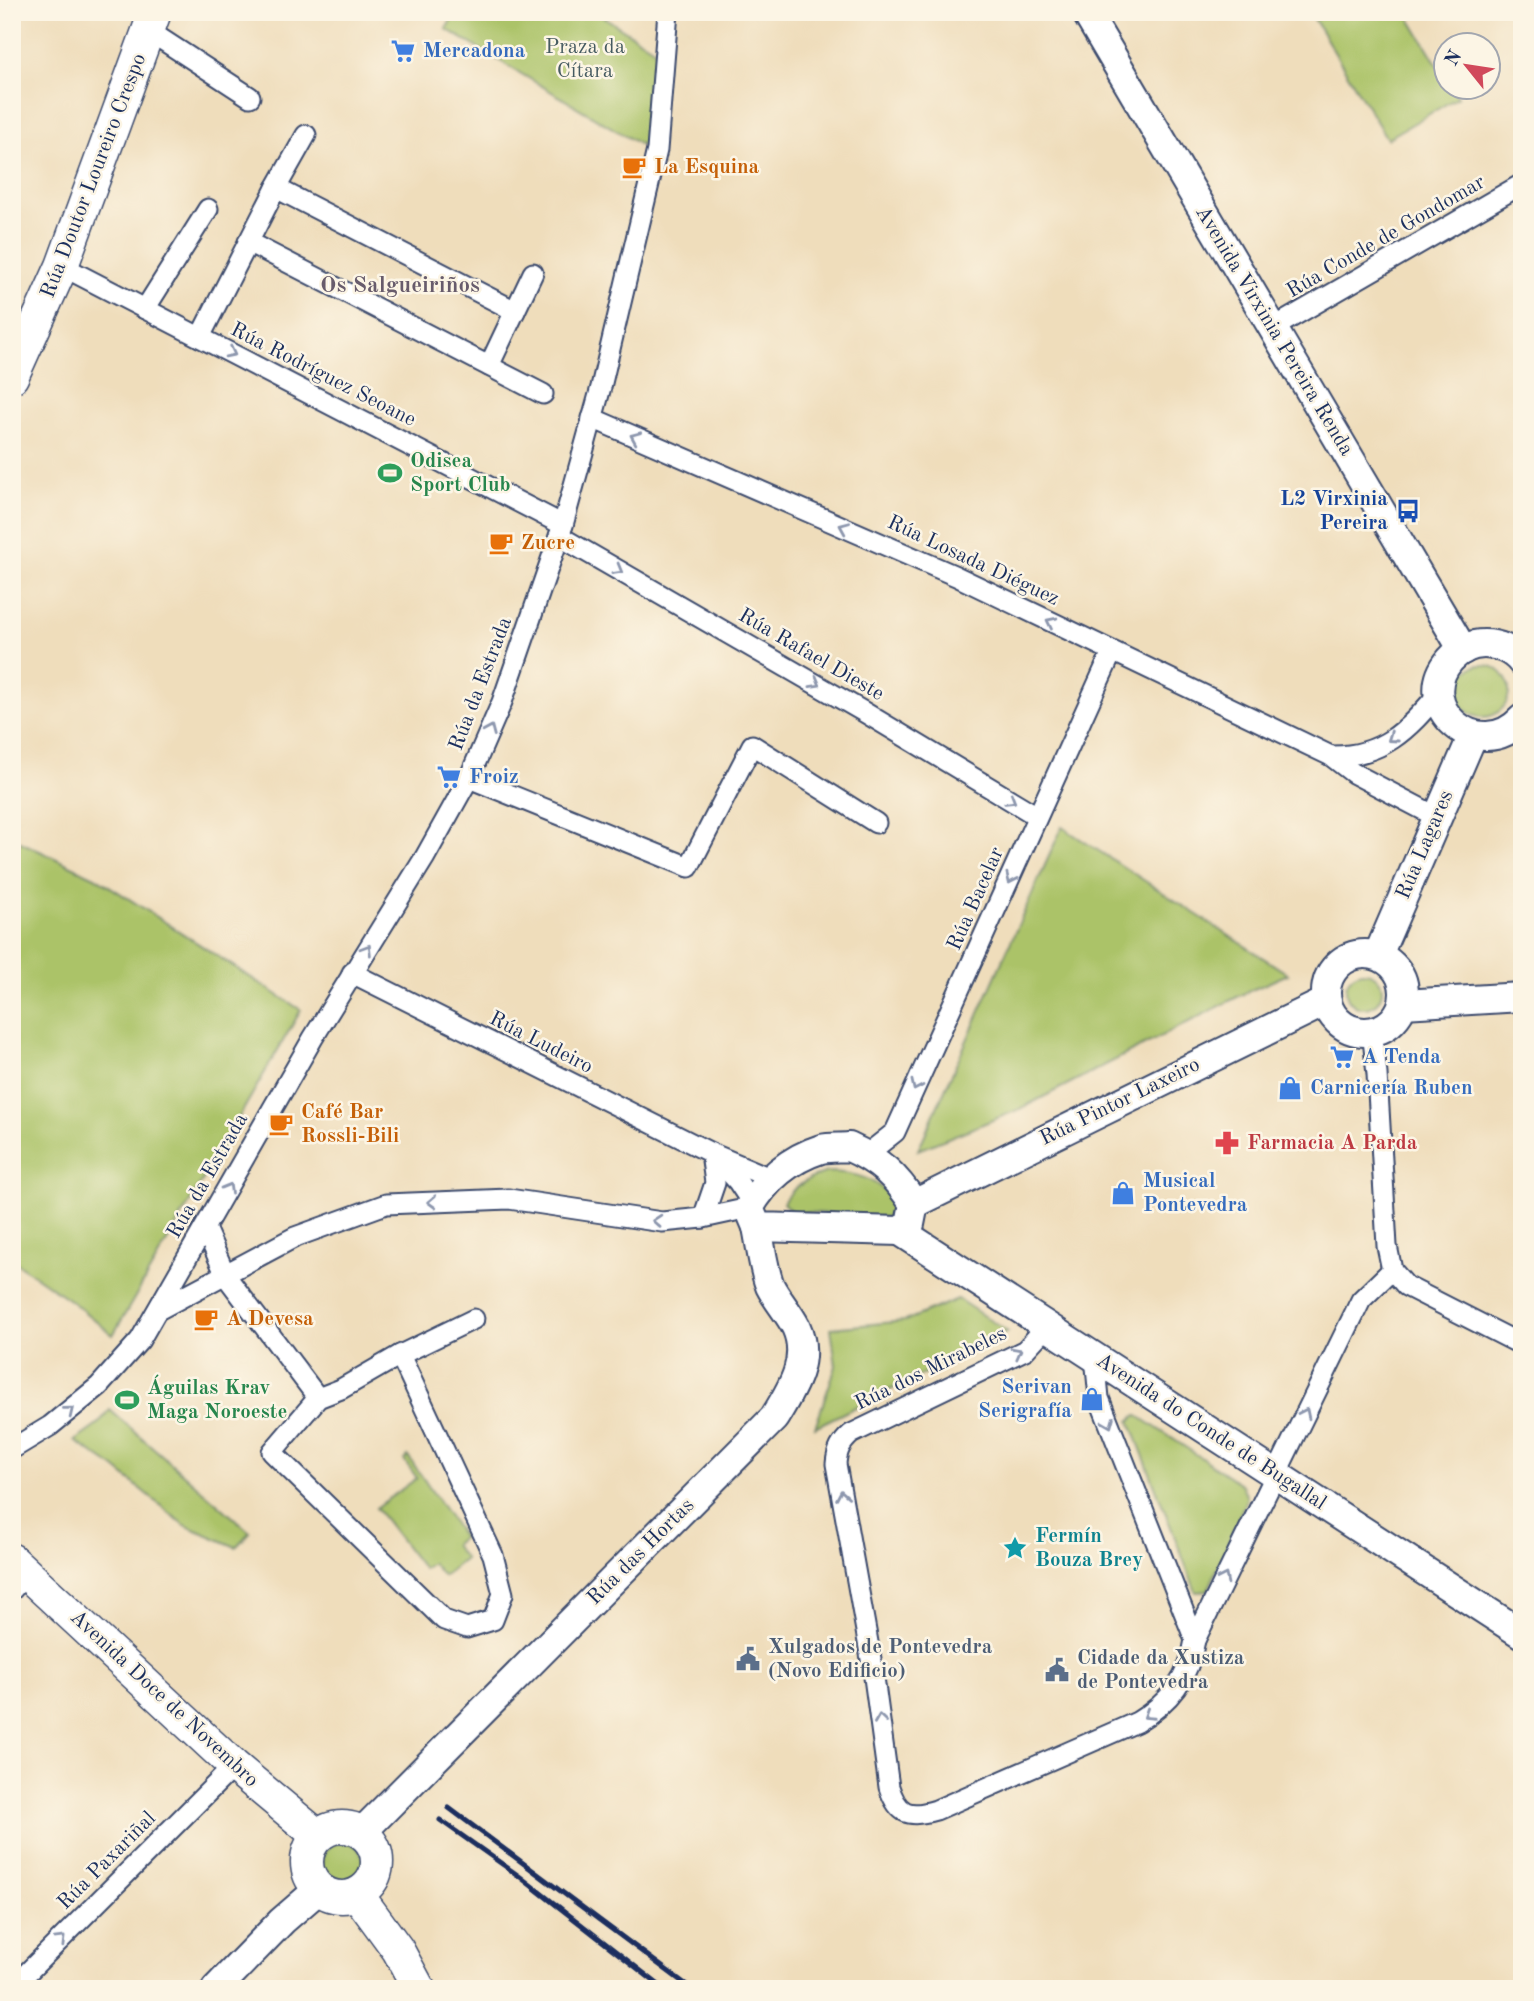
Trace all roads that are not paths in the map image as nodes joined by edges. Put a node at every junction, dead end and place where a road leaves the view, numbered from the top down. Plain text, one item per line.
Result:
1 (668, 12) edge
2 (1086, 12) edge
3 (152, 22) edge
4 (250, 97) dead end
5 (306, 135) dead end
6 (1522, 184) edge
7 (276, 188) junction
8 (208, 209) dead end
9 (248, 242) junction
10 (62, 266) junction
11 (533, 273) dead end
12 (145, 309) junction
13 (515, 311) junction
14 (1273, 328) junction
15 (200, 337) junction
16 (16, 360) edge
17 (489, 366) junction
18 (543, 394) dead end
19 (593, 418) junction
20 (561, 530) junction
21 (1463, 650) junction
22 (1112, 652) junction
23 (1522, 662) edge
24 (1439, 693) junction
25 (1518, 733) edge
26 (1473, 735) junction
27 (1331, 756) junction
28 (469, 778) junction
29 (1037, 816) junction
30 (1437, 817) junction
31 (876, 823) dead end
32 (1378, 955) junction
33 (352, 973) junction
34 (1522, 997) edge
35 (1327, 1001) junction
36 (1403, 1004) junction
37 (1372, 1031) junction
38 (710, 1153) junction
39 (866, 1155) junction
40 (769, 1178) junction
41 (914, 1204) junction
42 (752, 1213) junction
43 (702, 1218) junction
44 (205, 1228) junction
45 (900, 1231) junction
46 (1392, 1270) junction
47 (226, 1276) junction
48 (158, 1310) junction
49 (474, 1319) dead end
50 (1048, 1325) junction
51 (1522, 1345) edge
52 (400, 1355) junction
53 (1095, 1357) junction
54 (318, 1398) junction
55 (12, 1449) edge
56 (1274, 1474) junction
57 (17, 1575) edge
58 (1522, 1634) edge
59 (1195, 1640) junction
60 (234, 1766) junction
61 (361, 1833) junction
62 (318, 1836) junction
63 (319, 1889) junction
64 (357, 1894) junction
65 (420, 1985) edge
66 (12, 1988) edge
67 (216, 1989) edge

1 - 19 street, Rúa da Estrada
2 - 14 main road, Avenida Virxinia Pereira Renda
3 - 4 street
3 - 10 main road, Rúa Doutor Loureiro Crespo
5 - 7 street
6 - 14 street, Rúa Conde de Gondomar
7 - 9 street
7 - 13 street
8 - 12 street
9 - 15 street
9 - 17 street
10 - 12 street, Rúa Rodríguez Seoane
10 - 16 main road, Rúa Doutor Loureiro Crespo
11 - 13 street
12 - 15 street, Rúa Rodríguez Seoane
13 - 17 street
14 - 21 main road, Avenida Virxinia Pereira Renda
15 -> 20 street, Rúa Rodríguez Seoane
17 - 18 street
19 - 20 street, Rúa da Estrada
22 -> 19 street, Rúa Losada Diéguez
28 -> 20 street, Rúa da Estrada
20 -> 29 street, Rúa Rafael Dieste
21 - 23 main road
21 - 24 main road
22 - 27 street, Rúa Losada Diéguez
22 - 29 street, Rúa Bacelar
24 - 26 main road
24 -> 27 street
25 - 26 main road
26 - 30 main road, Rúa Lagares
27 - 30 street, Rúa Losada Diéguez
28 - 31 street
33 -> 28 street, Rúa da Estrada
29 -> 39 street, Rúa Bacelar
30 - 32 main road, Rúa Lagares
32 - 35 main road
32 - 36 main road
33 - 38 street, Rúa Ludeiro
44 -> 33 street, Rúa da Estrada
34 - 36 main road
35 - 37 main road
35 - 41 main road, Rúa Pintor Laxeiro
36 - 37 main road
37 - 46 street
38 - 40 street, Rúa Ludeiro
38 - 42 street
38 - 43 street
39 - 40 main road
39 - 41 main road
40 - 42 main road
41 - 45 main road
42 - 43 street
42 - 45 main road
42 - 61 main road, Rúa das Hortas
43 -> 47 street
44 - 47 street
44 - 48 street, Rúa da Estrada
45 - 50 main road, Avenida do Conde de Bugallal
46 - 51 street
56 -> 46 street
47 - 48 street
47 - 54 street
55 -> 48 street, Rúa da Estrada
49 - 52 street
50 - 53 main road, Avenida do Conde de Bugallal
59 -> 50 street, Rúa dos Mirabeles
52 - 54 street
52 - 54 street
53 - 56 main road, Avenida do Conde de Bugallal
53 -> 59 street
56 - 58 main road, Avenida do Conde de Bugallal
59 -> 56 street
57 - 60 main road, Avenida Doce de Novembro
60 - 62 main road, Avenida Doce de Novembro
66 -> 60 street, Rúa Paxariñal
61 - 62 main road
61 - 64 main road
62 - 63 main road
63 - 64 main road
63 - 67 main road
64 - 65 main road

